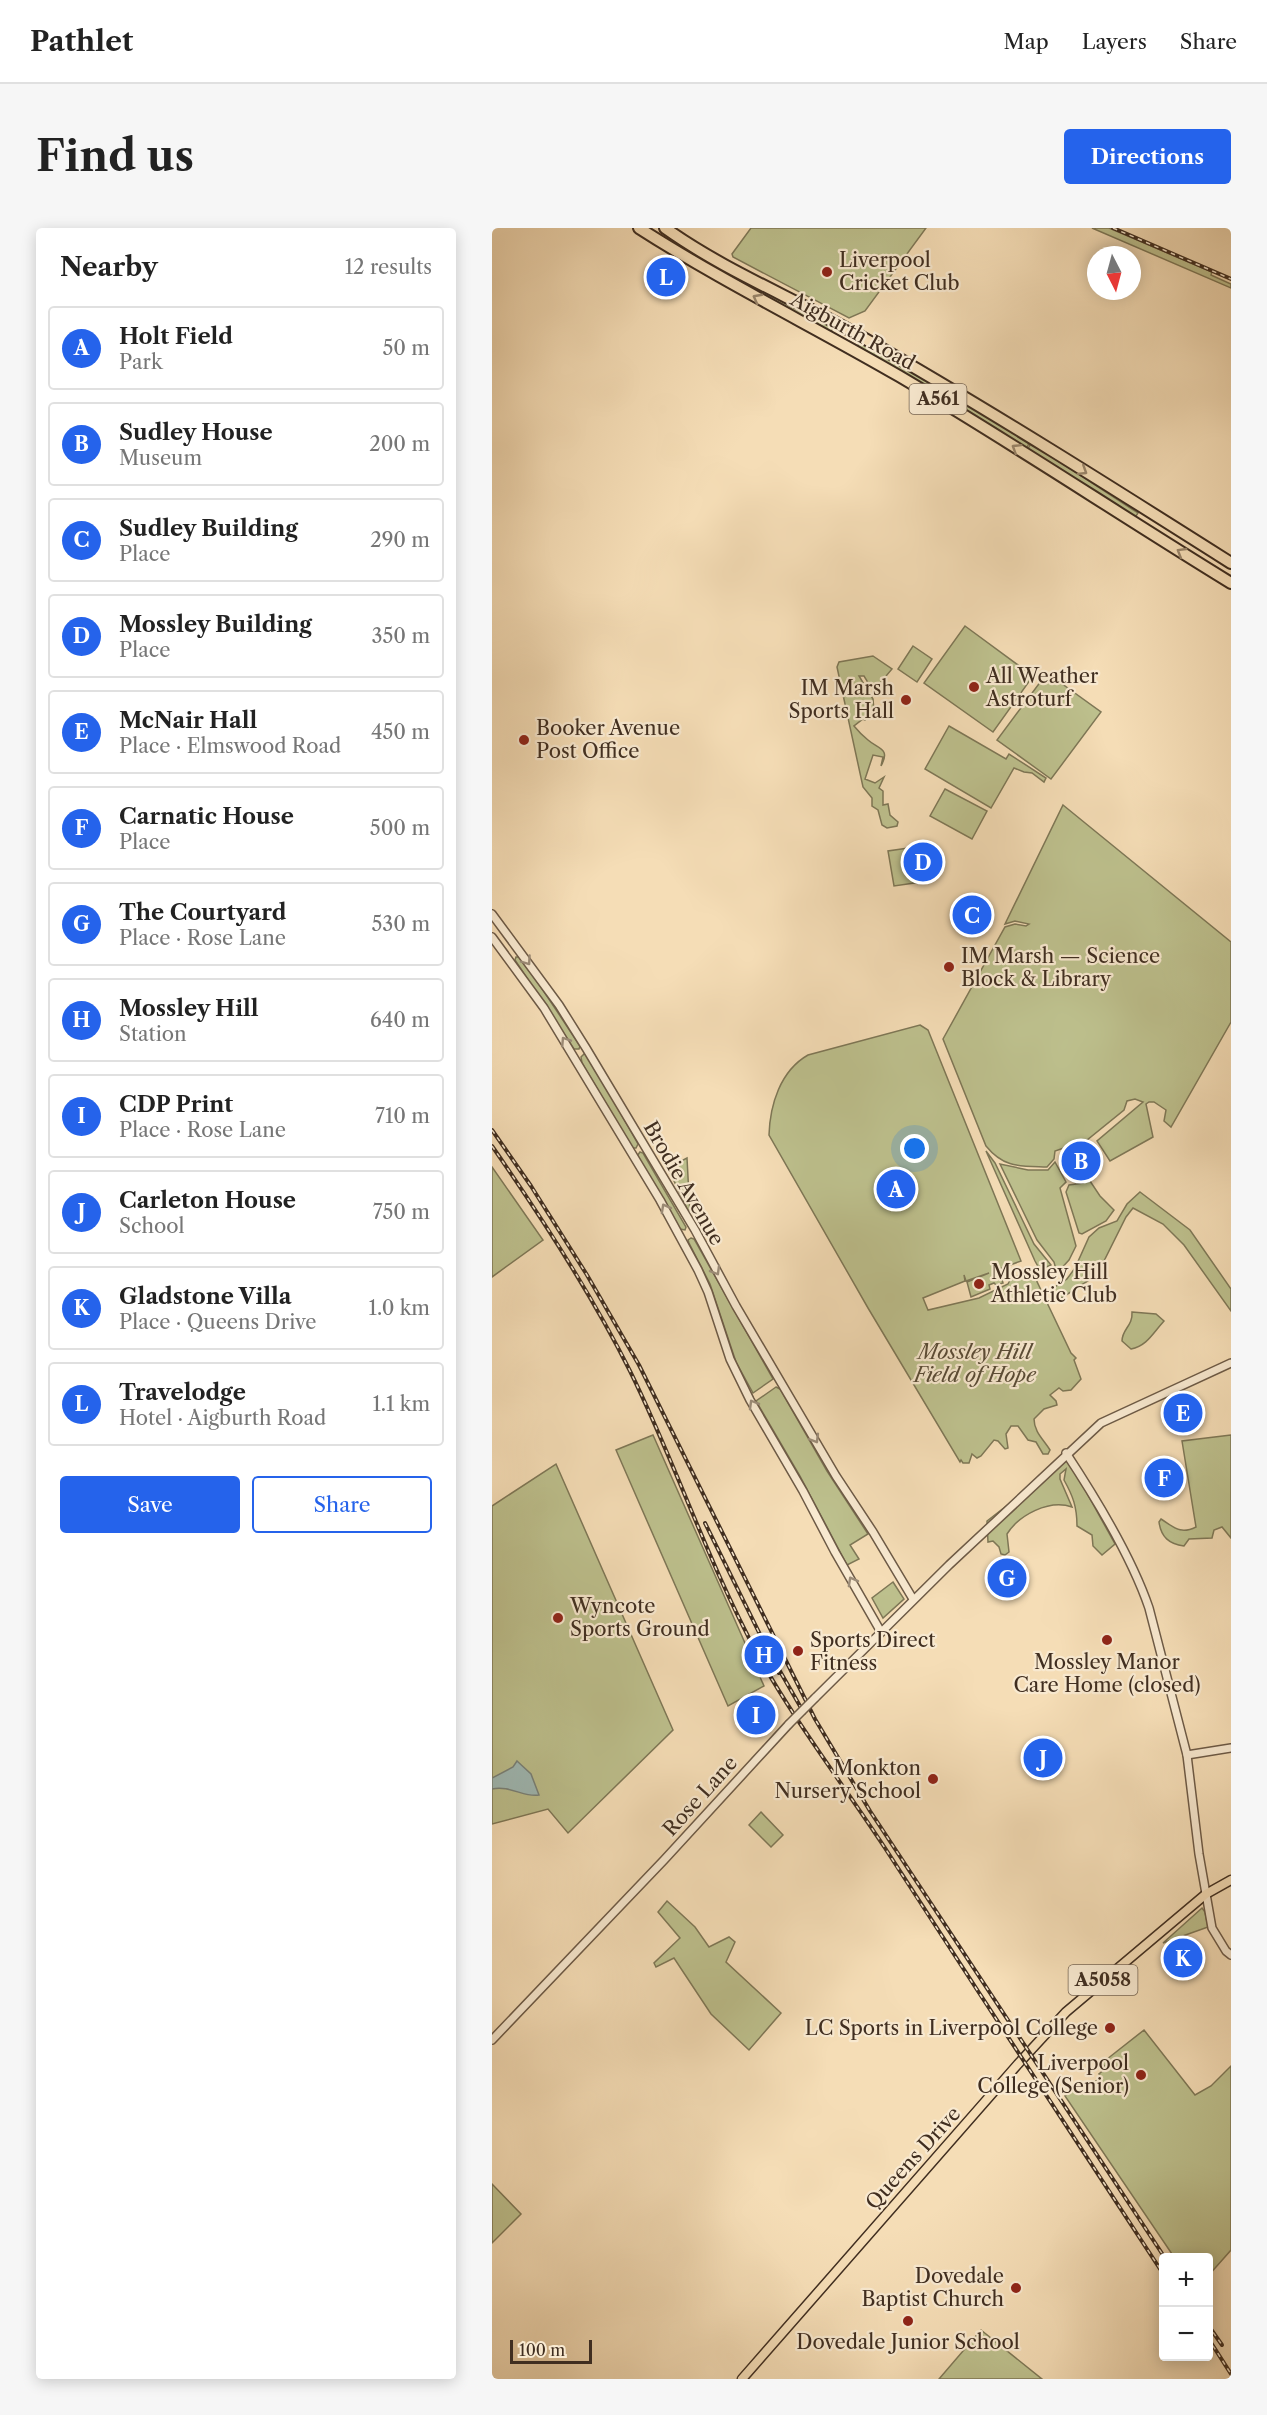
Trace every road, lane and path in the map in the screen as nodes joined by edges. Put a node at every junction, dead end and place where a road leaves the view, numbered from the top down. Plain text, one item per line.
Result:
1 (639, 228) edge
2 (665, 228) edge
3 (1231, 563) edge
4 (1231, 583) edge
5 (492, 914) edge
6 (492, 937) edge
7 (1231, 1363) edge
8 (1066, 1453) junction
9 (912, 1599) junction
10 (881, 1632) junction
11 (1231, 1748) edge
12 (1187, 1755) junction
13 (1231, 1880) edge
14 (1206, 1894) junction
15 (1231, 1955) edge
16 (492, 2040) edge
17 (742, 2379) edge

4 -> 1 highway, Aigburth Road / A561
2 -> 3 highway, Aigburth Road / A561
5 -> 9 street, Brodie Avenue
10 -> 6 street, Brodie Avenue
7 - 8 street, Rose Lane
8 - 9 street, Rose Lane
8 - 12 street
9 - 10 street, Rose Lane
10 - 16 street, Rose Lane, bridge
11 - 12 street
12 - 14 street
13 - 14 main road, Queens Drive / A5058
14 - 15 street
14 - 17 main road, Queens Drive / A5058

